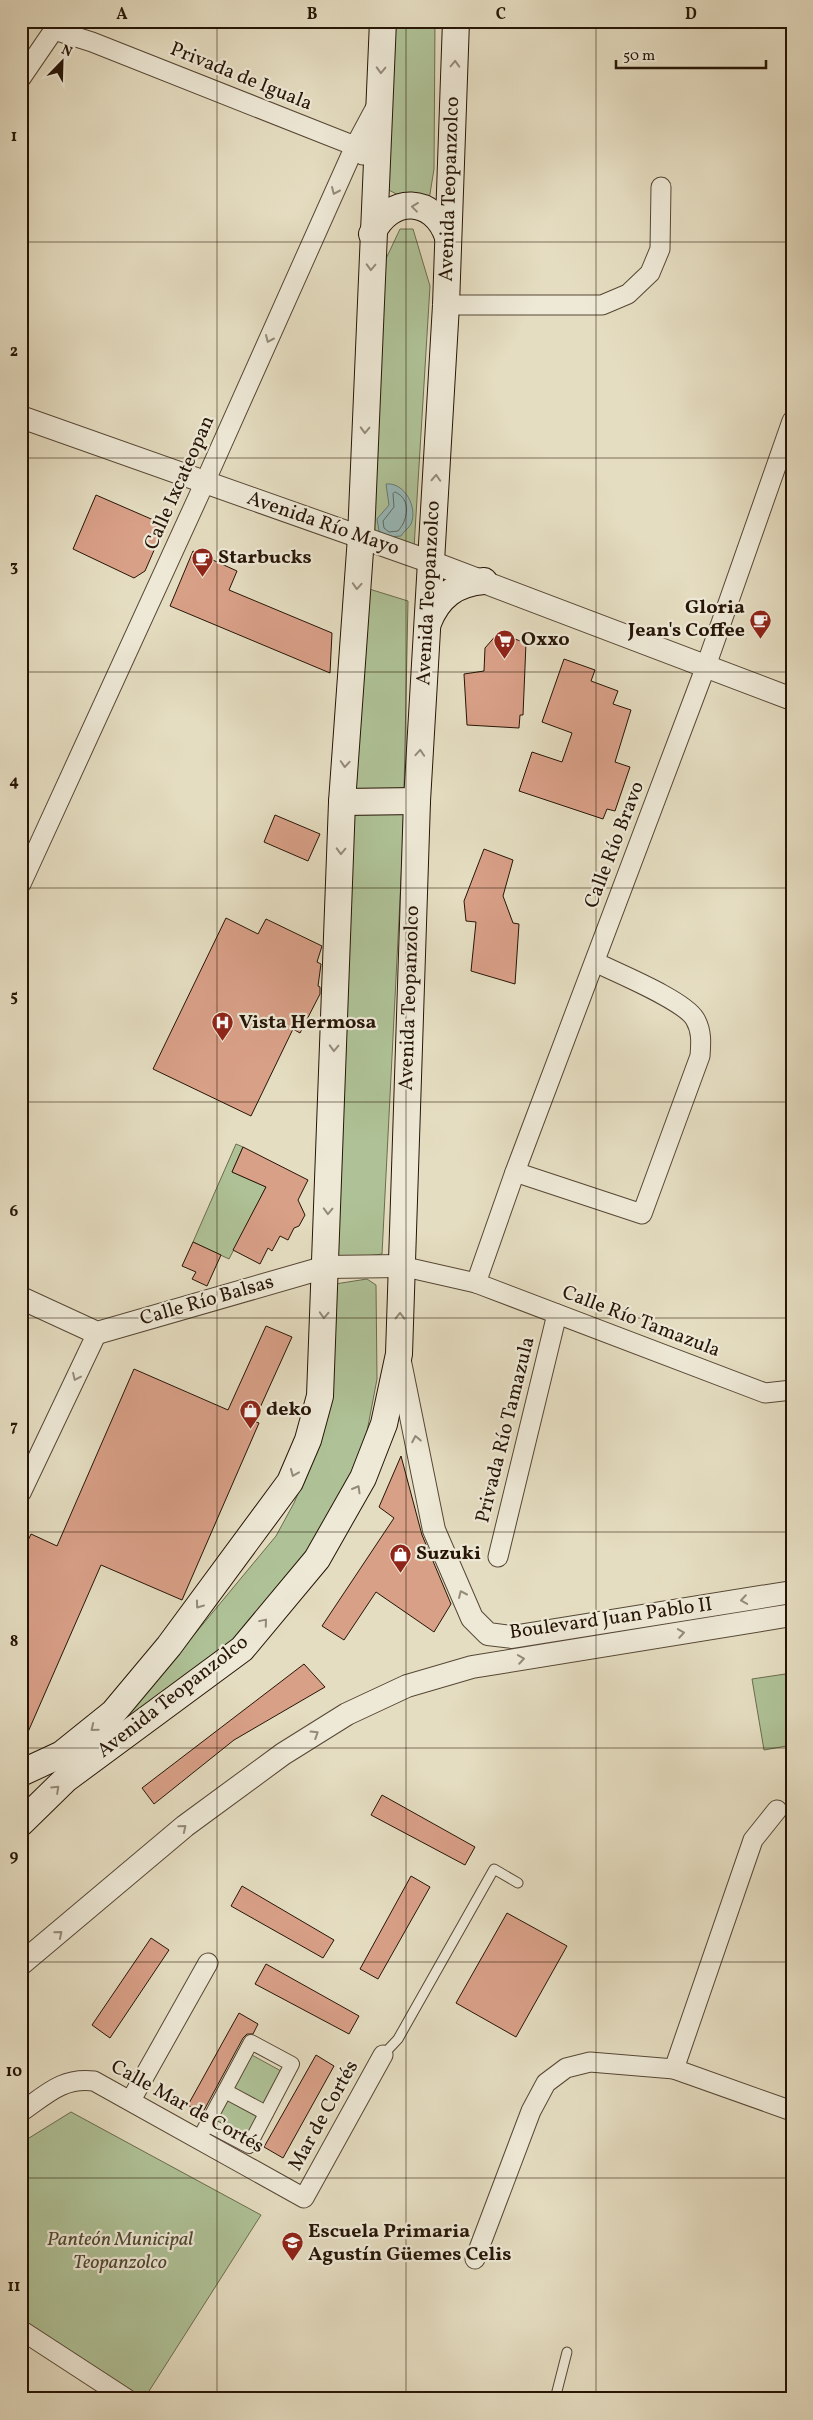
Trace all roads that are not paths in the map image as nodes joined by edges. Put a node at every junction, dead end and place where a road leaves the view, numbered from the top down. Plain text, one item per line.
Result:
1 (383, 21) edge
2 (456, 21) edge
3 (57, 26) edge
4 (21, 78) edge
5 (380, 100) junction
6 (355, 146) junction
7 (376, 168) junction
8 (661, 186) dead end
9 (372, 234) junction
10 (448, 237) junction
11 (446, 305) junction
12 (21, 417) edge
13 (792, 421) edge
14 (205, 482) junction
15 (361, 537) junction
16 (431, 562) junction
17 (484, 581) junction
18 (428, 624) junction
19 (706, 666) junction
20 (792, 699) edge
21 (416, 801) junction
22 (342, 802) junction
23 (21, 884) edge
24 (595, 962) junction
25 (515, 1172) junction
26 (401, 1266) junction
27 (326, 1267) junction
28 (476, 1283) junction
29 (21, 1298) edge
30 (558, 1314) junction
31 (97, 1333) junction
32 (399, 1354) junction
33 (792, 1390) edge
34 (21, 1493) edge
35 (498, 1557) dead end
36 (792, 1592) edge
37 (792, 1615) edge
38 (21, 1773) edge
39 (777, 1810) dead end
40 (21, 1823) edge
41 (518, 1883) dead end
42 (208, 1963) dead end
43 (21, 1964) edge
44 (383, 2055) joint
45 (674, 2070) junction
46 (225, 2092) junction
47 (131, 2100) junction
48 (792, 2111) edge
49 (21, 2112) edge
50 (266, 2113) junction
51 (203, 2132) junction
52 (304, 2198) joint
53 (474, 2259) dead end
54 (21, 2330) edge
55 (567, 2352) dead end
56 (127, 2399) edge
57 (555, 2399) edge

1 -> 5 main road, Avenida Teopanzolco
10 -> 2 main road, Avenida Teopanzolco
3 - 4 street
3 - 6 street, Privada de Iguala
5 - 6 street, Calle Ixcateopan
5 - 7 main road, Avenida Teopanzolco
6 - 7 street, Privada de Iguala
6 -> 14 street, Calle Ixcateopan
7 - 9 main road, Avenida Teopanzolco
8 - 11 street
10 -> 9 main road
9 -> 15 main road, Avenida Teopanzolco
10 - 11 main road, Avenida Teopanzolco
16 -> 11 main road, Avenida Teopanzolco
12 - 14 street, Avenida Río Mayo
13 - 19 street, Calle Río Bravo
14 - 15 street, Avenida Río Mayo
14 - 23 street, Calle Ixcateopan
15 - 16 street, Avenida Río Mayo
15 -> 22 main road, Avenida Teopanzolco
16 - 17 street, Avenida Río Mayo
16 - 18 main road, Avenida Teopanzolco
17 - 18 main road
17 - 19 street, Avenida Río Mayo
21 -> 18 main road, Avenida Teopanzolco
19 - 20 street, Avenida Río Mayo
19 - 24 street, Calle Río Bravo
21 - 22 main road
21 - 26 main road, Avenida Teopanzolco
22 -> 27 main road, Avenida Teopanzolco
24 - 25 street, Calle Río Bravo
24 - 25 street
25 - 28 street, Calle Río Bravo
26 - 27 street, Calle Río Balsas
26 - 28 street, Calle Río Tamazula
32 -> 26 main road, Avenida Teopanzolco
27 - 31 street, Calle Río Balsas
27 -> 38 main road, Avenida Teopanzolco
28 - 30 street, Calle Río Tamazula
29 - 31 street
30 - 33 street, Calle Río Tamazula
30 - 35 street, Privada Río Tamazula
31 -> 34 street
36 -> 32 street, Boulevard Juan Pablo II
40 -> 32 main road, Avenida Teopanzolco
43 -> 37 street, Boulevard Juan Pablo II
39 - 45 street
41 - 44 lane
42 - 47 street
44 - 52 street, Mar de Cortés
45 - 48 street
45 - 53 street
46 - 50 street
46 - 50 street
46 - 51 street
47 - 49 street, Calle Mar de Cortés
47 - 51 street, Calle Mar de Cortés
50 - 51 street
51 - 52 street, Calle Mar de Cortés
54 - 56 street
55 - 57 lane

